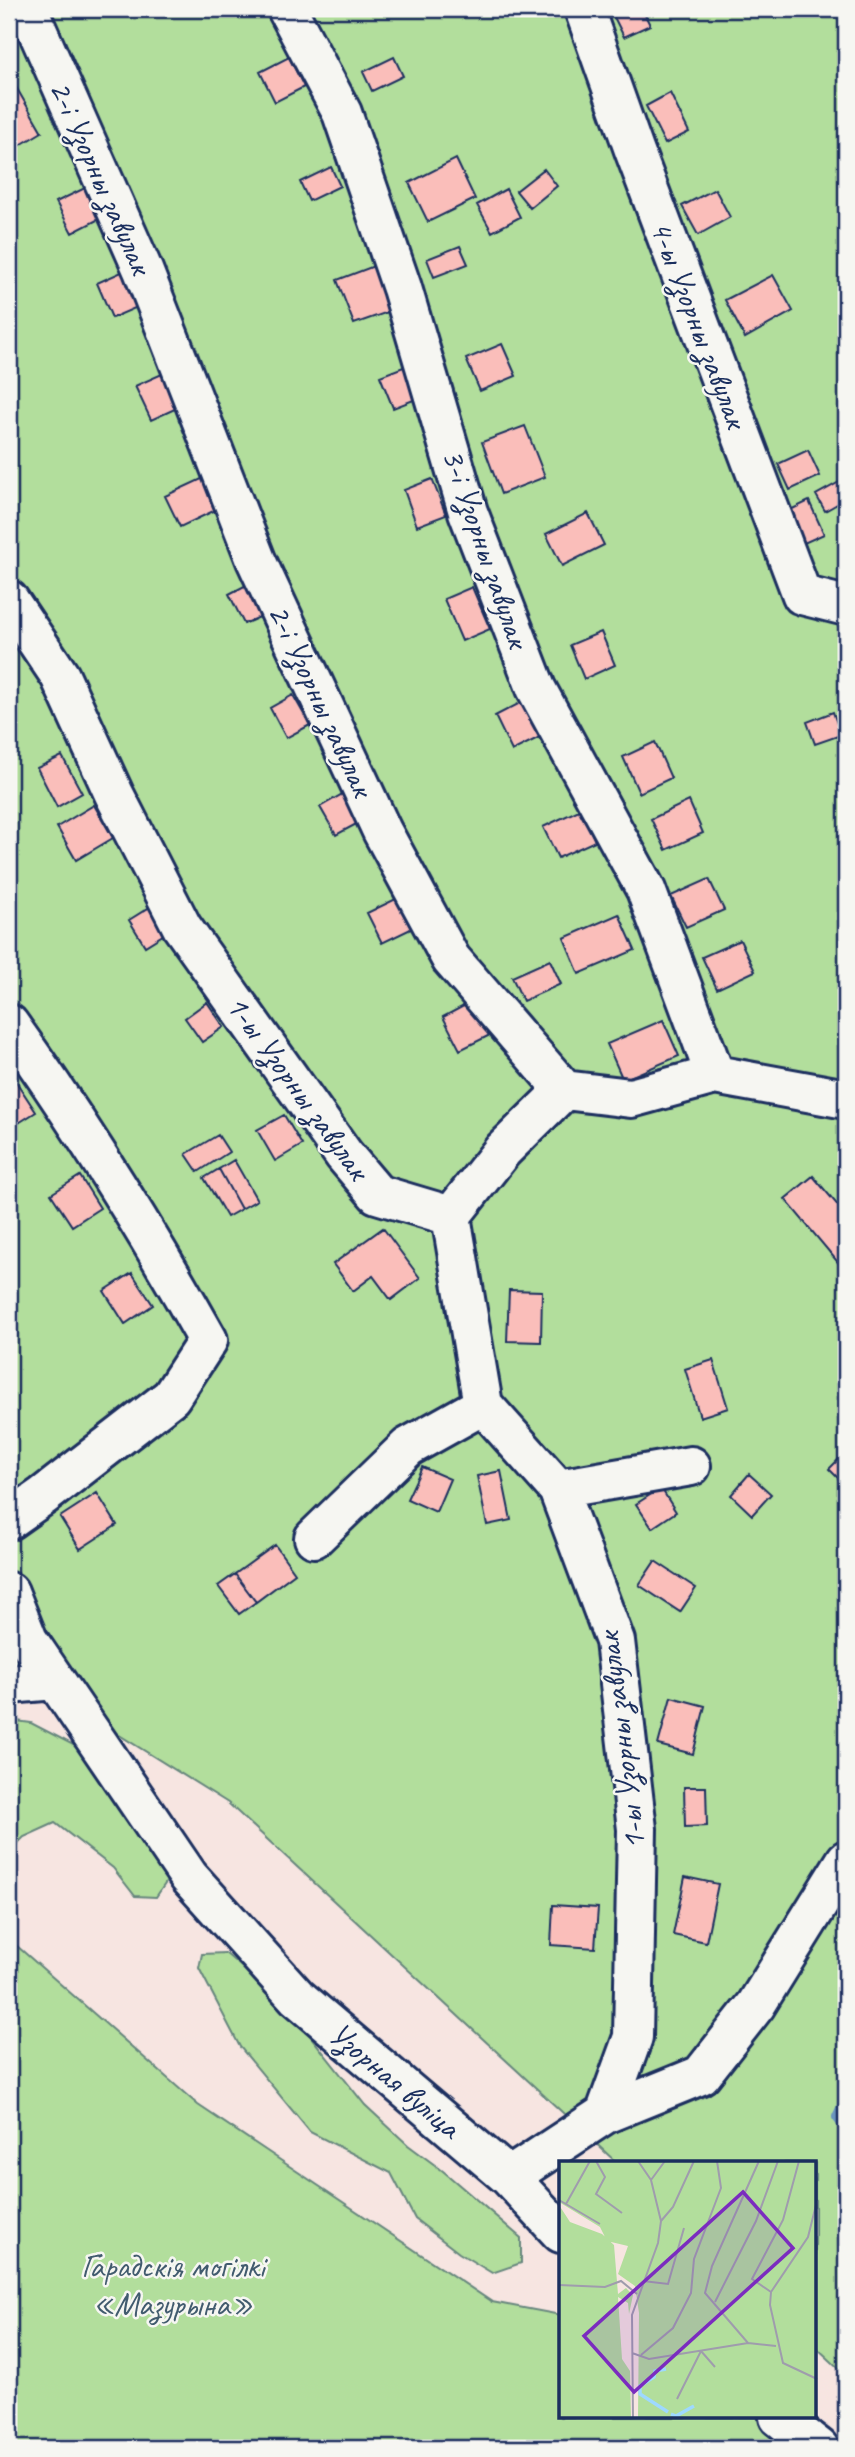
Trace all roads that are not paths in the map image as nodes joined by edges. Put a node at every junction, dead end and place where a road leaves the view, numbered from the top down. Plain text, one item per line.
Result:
1 (28, 9) edge
2 (288, 9) edge
3 (584, 9) edge
4 (9, 600) edge
5 (846, 606) edge
6 (9, 1024) edge
7 (715, 1075) junction
8 (564, 1090) junction
9 (846, 1099) edge
10 (451, 1216) junction
11 (483, 1405) junction
12 (691, 1466) dead end
13 (558, 1489) junction
14 (9, 1520) edge
15 (314, 1538) dead end
16 (9, 1592) edge
17 (55, 1680) junction
18 (9, 1684) edge
19 (846, 1860) edge
20 (605, 2114) junction
21 (509, 2177) junction
22 (559, 2232) edge
23 (780, 2418) edge
24 (819, 2448) edge

1 - 8 lane, 2-і Узорны завулак
2 - 7 lane, 3-і Узорны завулак
3 - 5 lane, 4-ы Узорны завулак
4 - 10 lane, 1-ы Узорны завулак
6 - 14 lane
7 - 8 lane
7 - 9 lane
8 - 10 lane
10 - 11 lane
11 - 13 lane, 1-ы Узорны завулак
11 - 15 lane
12 - 13 lane
13 - 20 lane, 1-ы Узорны завулак
16 - 17 lane, Узорная вуліца
17 - 18 lane
17 - 21 lane, Узорная вуліца
19 - 20 lane
20 - 21 lane
21 - 22 lane, Узорная вуліца
23 - 24 lane

